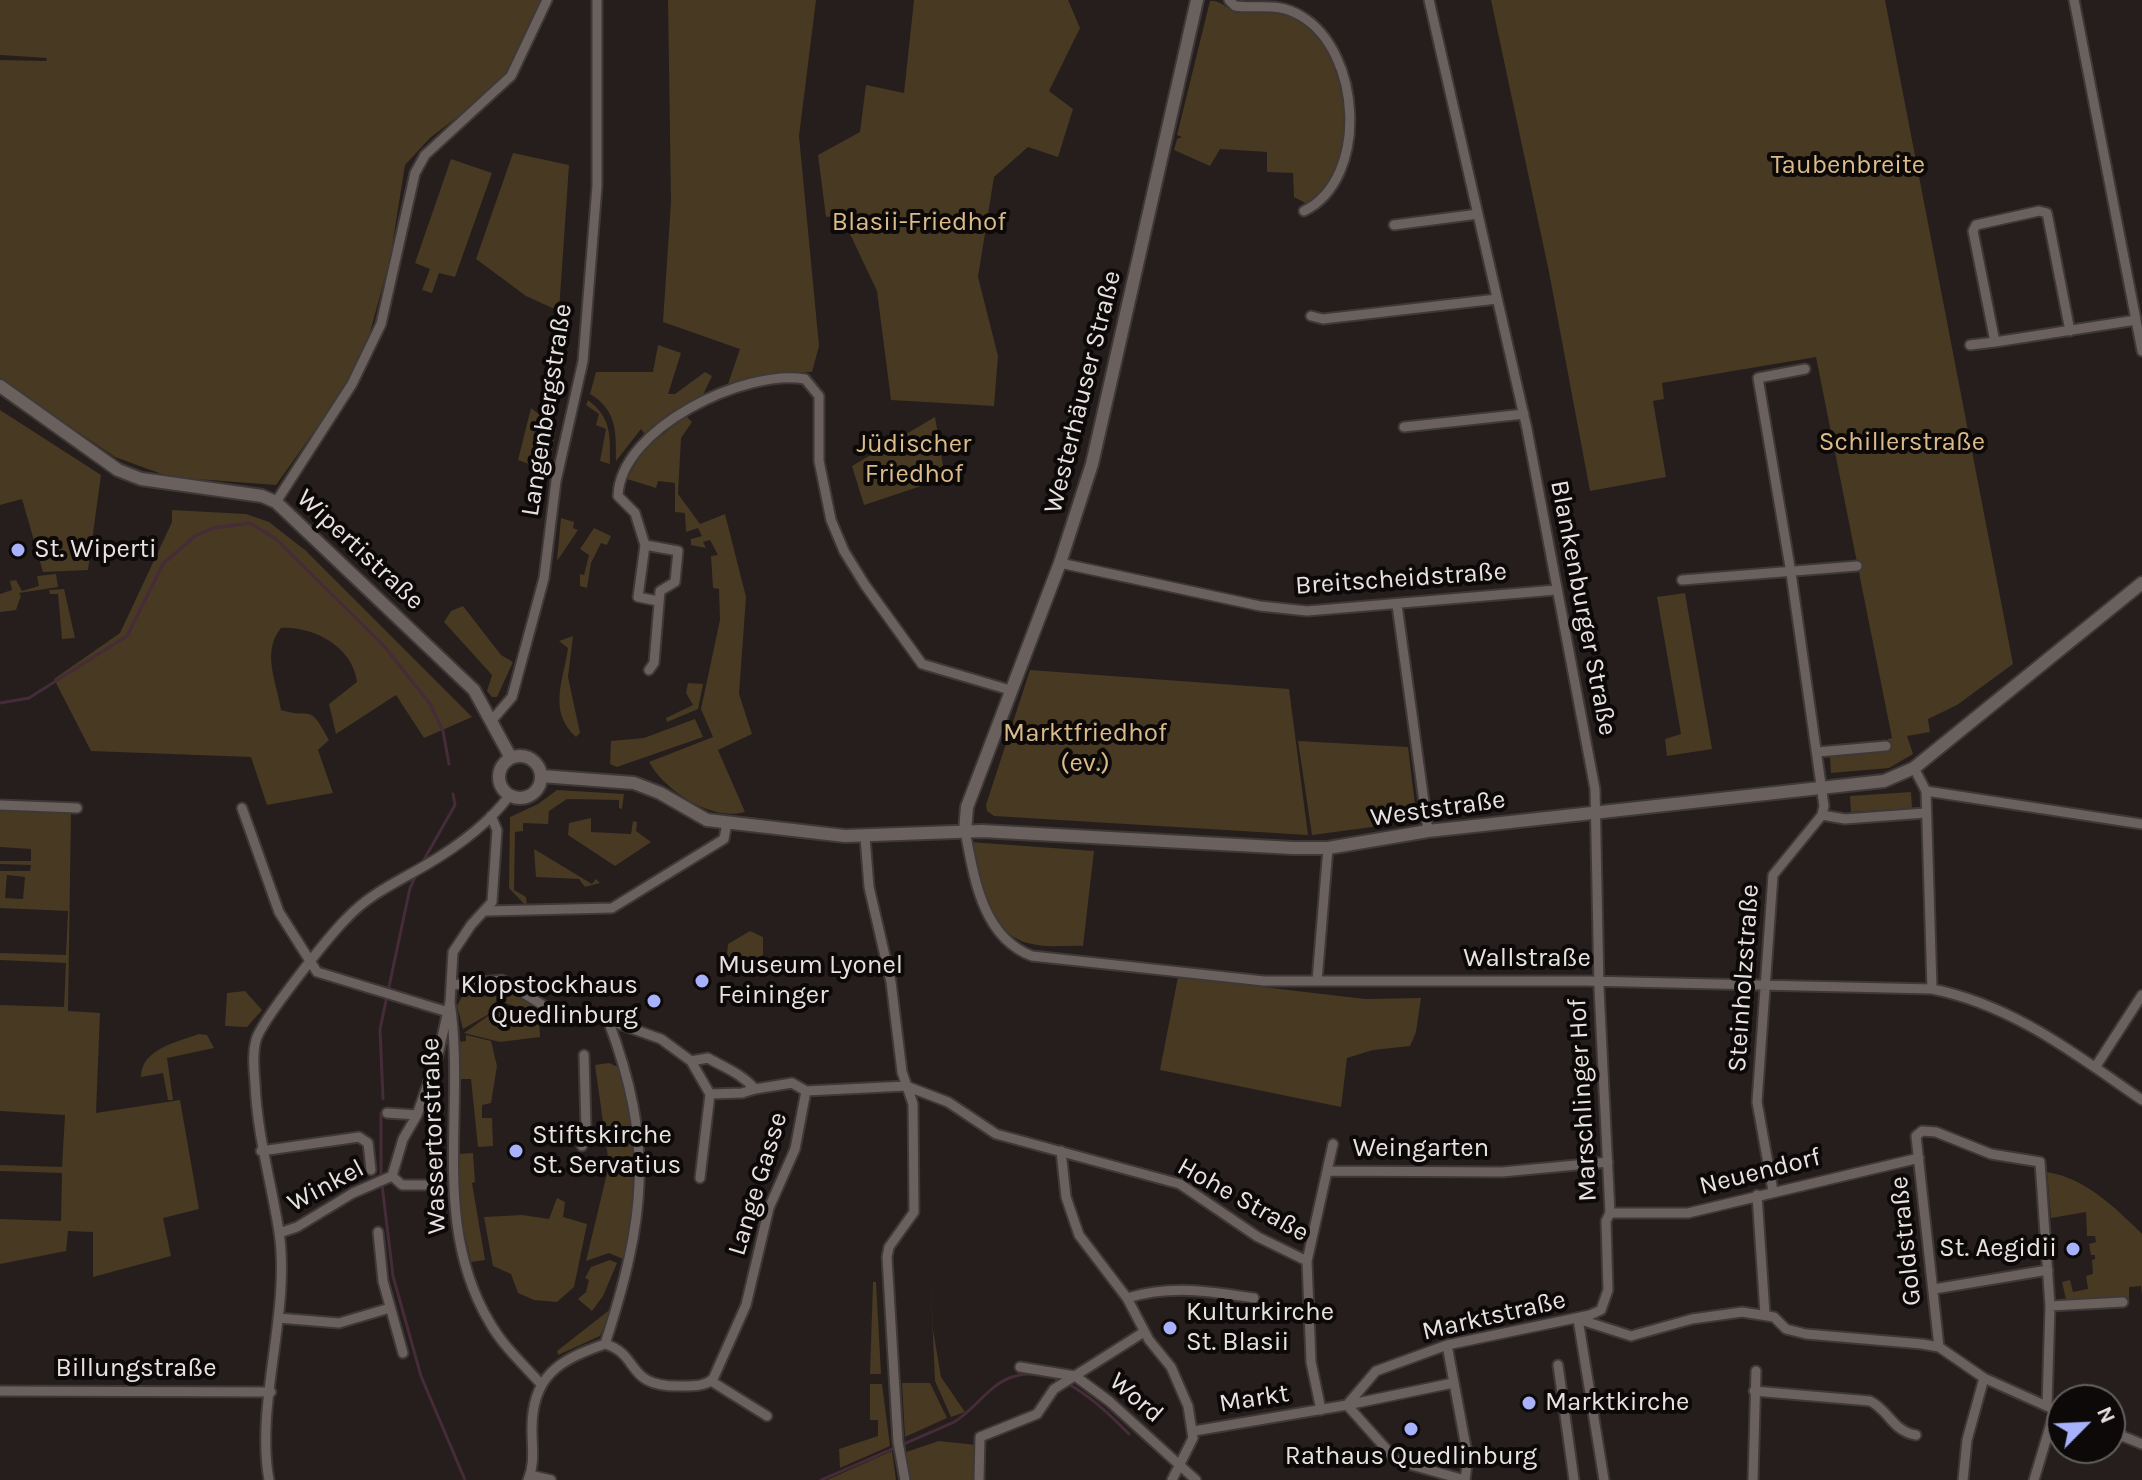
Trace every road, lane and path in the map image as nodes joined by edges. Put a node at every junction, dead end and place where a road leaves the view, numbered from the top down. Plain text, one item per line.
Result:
1 (547, 0) edge
2 (597, 0) edge
3 (1197, 0) edge
4 (1229, 0) edge
5 (1429, 0) edge
6 (2074, 0) edge
7 (1304, 211) dead end
8 (1478, 214) junction
9 (1394, 225) dead end
10 (1497, 299) junction
11 (1311, 316) dead end
12 (2136, 320) junction
13 (2070, 331) junction
14 (1995, 342) junction
15 (1970, 345) dead end
16 (2142, 351) edge
17 (1805, 369) dead end
18 (0, 386) edge
19 (1524, 414) junction
20 (1404, 427) dead end
21 (276, 502) junction
22 (645, 545) junction
23 (1060, 563) junction
24 (1857, 566) dead end
25 (1791, 573) junction
26 (1682, 580) dead end
27 (2142, 583) edge
28 (1556, 590) junction
29 (658, 601) junction
30 (1397, 605) junction
31 (649, 670) dead end
32 (1010, 690) junction
33 (493, 719) junction
34 (1886, 746) dead end
35 (1818, 752) junction
36 (511, 758) junction
37 (1914, 768) junction
38 (541, 776) junction
39 (1822, 786) junction
40 (1926, 791) junction
41 (509, 796) junction
42 (0, 805) edge
43 (77, 808) dead end
44 (242, 808) dead end
45 (1597, 812) junction
46 (1925, 813) junction
47 (1822, 815) junction
48 (491, 816) junction
49 (727, 823) junction
50 (2142, 824) edge
51 (965, 831) junction
52 (1428, 831) junction
53 (865, 837) junction
54 (1328, 848) junction
55 (487, 911) junction
56 (310, 965) junction
57 (1317, 981) junction
58 (1599, 981) junction
59 (451, 985) junction
60 (1766, 985) junction
61 (1932, 989) junction
62 (2142, 995) edge
63 (449, 1007) junction
64 (608, 1020) junction
65 (584, 1055) dead end
66 (691, 1061) junction
67 (2096, 1066) junction
68 (906, 1086) junction
69 (755, 1089) junction
70 (806, 1091) junction
71 (710, 1094) junction
72 (2142, 1100) edge
73 (387, 1113) dead end
74 (417, 1115) junction
75 (586, 1129) dead end
76 (1333, 1144) dead end
77 (261, 1151) junction
78 (1061, 1151) junction
79 (1919, 1158) junction
80 (1608, 1162) junction
81 (371, 1170) dead end
82 (1327, 1171) junction
83 (700, 1178) dead end
84 (385, 1179) junction
85 (437, 1185) dead end
86 (1773, 1191) junction
87 (1757, 1195) junction
88 (1610, 1213) junction
89 (378, 1232) dead end
90 (279, 1233) junction
91 (1307, 1261) junction
92 (2048, 1270) junction
93 (1934, 1289) junction
94 (1608, 1290) joint
95 (1127, 1298) junction
96 (1254, 1298) dead end
97 (2123, 1302) dead end
98 (2050, 1306) junction
99 (390, 1308) junction
100 (1765, 1314) junction
101 (278, 1318) junction
102 (1578, 1319) junction
103 (1144, 1332) junction
104 (605, 1344) junction
105 (1447, 1345) junction
106 (1939, 1347) junction
107 (403, 1353) dead end
108 (1558, 1365) dead end
109 (1020, 1367) dead end
110 (1756, 1371) dead end
111 (1984, 1378) junction
112 (1069, 1380) junction
113 (711, 1381) junction
114 (1453, 1383) junction
115 (541, 1384) junction
116 (2054, 1384) edge
117 (1316, 1387) joint
118 (0, 1391) edge
119 (1754, 1391) junction
120 (271, 1392) junction
121 (1347, 1405) junction
122 (2046, 1405) edge
123 (1321, 1410) junction
124 (767, 1416) dead end
125 (1194, 1431) junction
126 (1916, 1435) dead end
127 (2046, 1439) edge
128 (1177, 1471) edge
129 (529, 1477) edge
130 (1461, 1479) edge
131 (269, 1480) edge
132 (551, 1480) edge
133 (905, 1480) edge
134 (979, 1480) edge
135 (1196, 1480) edge
136 (1574, 1480) edge
137 (1604, 1480) edge
138 (1753, 1480) edge
139 (1963, 1480) edge
140 (2034, 1480) edge

1 - 21 street
2 - 33 street, Langenbergstraße
3 - 23 main road, Westerhäuser Straße
4 - 7 street
5 - 8 street, Blankenburger Straße
6 - 12 street
8 - 9 street
8 - 10 street, Blankenburger Straße
10 - 11 street
10 - 19 street, Blankenburger Straße
12 - 13 street
12 - 16 street
13 - 14 street
13 - 14 street
14 - 15 street
17 - 25 street
18 - 21 main road, Wipertistraße
19 - 20 street
19 - 28 street, Blankenburger Straße
21 - 33 main road, Wipertistraße
22 - 29 street
22 - 29 street
22 - 32 street
23 - 30 street, Breitscheidstraße
23 - 32 main road, Westerhäuser Straße
24 - 25 street
25 - 26 street
25 - 35 street
27 - 37 main road
28 - 30 street, Breitscheidstraße
28 - 45 street, Blankenburger Straße
29 - 31 street
30 - 52 street
32 - 51 main road, Westerhäuser Straße
33 - 36 main road, Wipertistraße
34 - 35 street
35 - 39 street
36 - 38 main road
36 - 41 main road
37 - 39 main road, Weststraße
37 - 40 street
38 - 41 main road
38 - 49 main road
39 - 45 main road, Weststraße
39 - 47 street
40 - 46 street
40 - 50 street
41 - 48 street
42 - 43 street
44 - 56 street
45 - 52 main road, Weststraße
45 - 58 street, Marschlinger Hof
46 - 47 street
46 - 61 street
47 - 60 street, Steinholzstraße
48 - 55 street
48 - 56 street
49 - 53 main road
49 - 55 street
51 - 53 main road
51 - 54 main road, Weststraße
51 - 57 street, Wallstraße
52 - 54 main road, Weststraße
53 - 68 street
54 - 57 street
55 - 59 street
56 - 63 street
56 - 77 street
57 - 58 street, Wallstraße
58 - 60 street, Wallstraße
58 - 80 street, Marschlinger Hof
59 - 63 street
59 - 64 street
60 - 61 street, Wallstraße
60 - 86 street, Steinholzstraße
61 - 67 street, Wallstraße
62 - 67 street
63 - 74 street
63 - 115 street, Wassertorstraße
64 - 66 street
64 - 104 street
65 - 75 street
66 - 69 street
66 - 71 street
67 - 72 street, Wallstraße
68 - 70 street, Lange Gasse
68 - 78 street, Hohe Straße
68 - 133 street
69 - 70 street
69 - 71 street
70 - 113 street, Lange Gasse
71 - 83 street
73 - 74 street
74 - 84 street
76 - 82 street
77 - 81 street
77 - 90 street
78 - 91 street, Hohe Straße
78 - 95 street
79 - 86 street, Neuendorf
79 - 92 street, Goldstraße
79 - 93 street, Goldstraße
80 - 82 street, Weingarten
80 - 88 street, Marschlinger Hof
82 - 91 street, Weingarten
84 - 85 street
84 - 90 street, Winkel
86 - 87 street, Neuendorf
87 - 88 street, Neuendorf
87 - 100 street
88 - 94 street, Marschlinger Hof
89 - 99 street
90 - 101 street
91 - 117 street, Hohe Straße
92 - 93 street
92 - 98 street
93 - 106 street, Goldstraße
94 - 102 street, Marktstraße
95 - 96 street
95 - 103 street
97 - 98 street
98 - 116 street
99 - 101 street
99 - 107 street
100 - 102 street
100 - 106 street
101 - 120 street
102 - 105 street, Marktstraße
102 - 137 street
103 - 112 street
103 - 125 street
104 - 113 street
104 - 115 street
105 - 114 street
105 - 121 street, Marktstraße
106 - 111 street
108 - 136 street
109 - 112 street
110 - 119 street
111 - 122 street
111 - 139 street
112 - 128 street, Word
112 - 134 street
113 - 124 street
114 - 121 street, Markt
114 - 130 street
115 - 129 street
117 - 123 street, Markt
118 - 120 street, Billungstraße
119 - 126 street
119 - 138 street
120 - 131 street
121 - 123 street, Markt
121 - 130 street
123 - 125 street, Markt
125 - 128 street
127 - 140 street
128 - 135 street, Word
129 - 132 street

